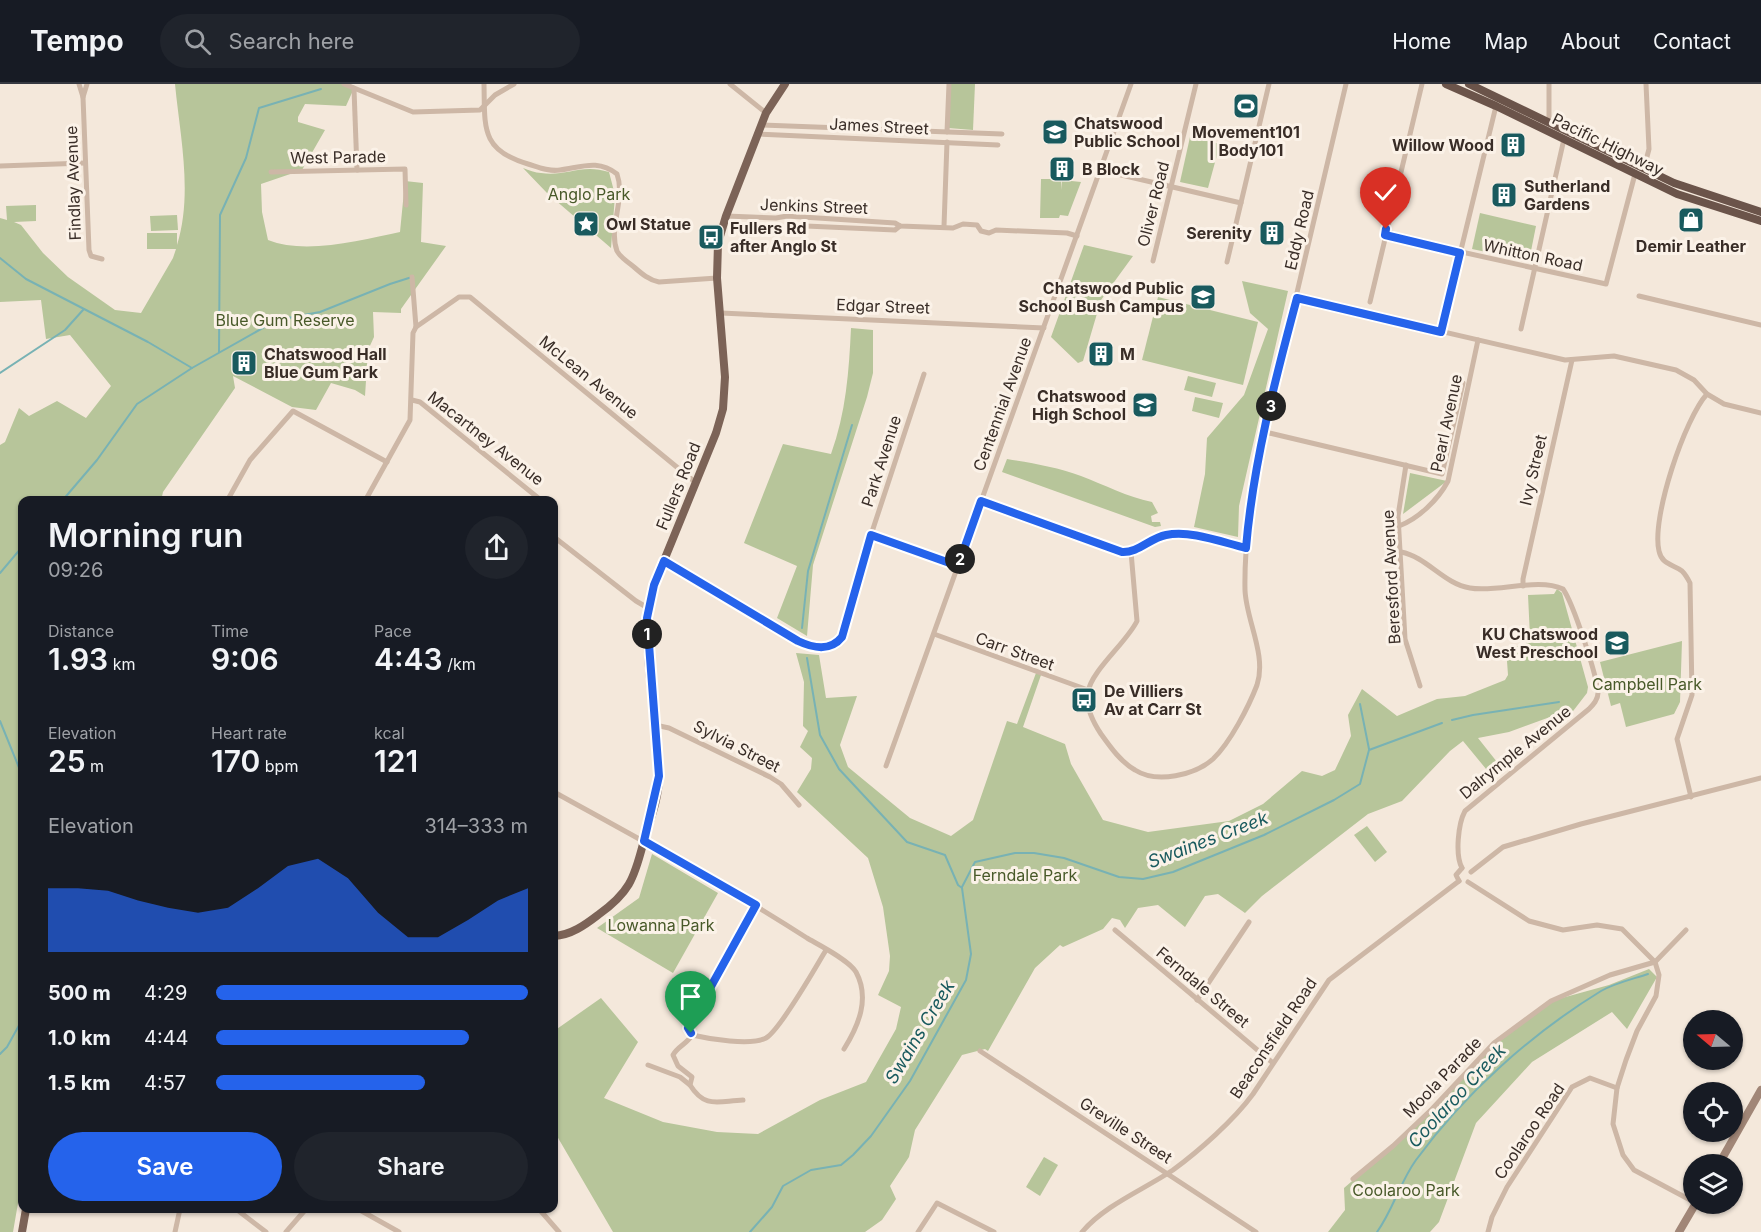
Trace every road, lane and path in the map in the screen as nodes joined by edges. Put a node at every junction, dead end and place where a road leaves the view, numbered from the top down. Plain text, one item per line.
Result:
1 (79, 84) edge
2 (87, 84) edge
3 (344, 84) edge
4 (484, 84) edge
5 (514, 84) edge
6 (730, 84) edge
7 (785, 84) edge
8 (949, 84) edge
9 (1131, 84) edge
10 (1196, 84) edge
11 (1269, 84) edge
12 (1347, 84) edge
13 (1422, 84) edge
14 (1446, 84) edge
15 (1469, 84) edge
16 (1549, 84) edge
17 (1646, 84) edge
18 (354, 88) junction
19 (83, 97) junction
20 (484, 106) junction
21 (1496, 106) junction
22 (766, 113) junction
23 (1550, 121) junction
24 (760, 129) junction
25 (947, 132) junction
26 (1002, 134) dead end
27 (1564, 139) junction
28 (947, 142) junction
29 (998, 145) dead end
30 (85, 163) junction
31 (0, 166) edge
32 (1644, 168) junction
33 (357, 170) junction
34 (1100, 170) junction
35 (271, 172) dead end
36 (1635, 174) junction
37 (1171, 186) junction
38 (1241, 203) junction
39 (406, 205) dead end
40 (1761, 212) edge
41 (726, 216) junction
42 (1761, 221) edge
43 (806, 226) dead end
44 (900, 226) junction
45 (944, 226) junction
46 (1385, 235) junction
47 (1077, 236) junction
48 (1460, 253) junction
49 (102, 259) dead end
50 (1153, 261) dead end
51 (1227, 262) dead end
52 (1534, 269) junction
53 (412, 278) dead end
54 (717, 278) junction
55 (1639, 296) dead end
56 (1297, 298) junction
57 (1370, 302) dead end
58 (721, 313) junction
59 (1761, 325) edge
60 (416, 327) junction
61 (1044, 328) junction
62 (1521, 329) dead end
63 (1441, 332) junction
64 (1478, 340) junction
65 (1572, 360) junction
66 (924, 374) dead end
67 (1463, 383) dead end
68 (1707, 394) junction
69 (412, 400) junction
70 (1761, 413) edge
71 (1265, 432) junction
72 (387, 462) junction
73 (1406, 465) junction
74 (695, 482) junction
75 (230, 496) edge
76 (367, 496) edge
77 (539, 496) edge
78 (981, 501) junction
79 (1399, 526) junction
80 (871, 535) junction
81 (558, 540) edge
82 (1246, 548) junction
83 (1131, 552) junction
84 (1401, 552) junction
85 (664, 561) junction
86 (958, 566) junction
87 (1523, 586) junction
88 (648, 608) junction
89 (934, 634) junction
90 (1420, 686) dead end
91 (1088, 690) junction
92 (655, 725) junction
93 (886, 766) dead end
94 (1761, 778) edge
95 (558, 794) edge
96 (1692, 797) junction
97 (799, 805) dead end
98 (644, 841) junction
99 (1462, 868) junction
100 (1471, 872) junction
101 (1459, 881) junction
102 (1467, 882) junction
103 (756, 905) junction
104 (1249, 922) dead end
105 (1115, 930) dead end
106 (1686, 930) dead end
107 (558, 935) edge
108 (826, 950) junction
109 (1655, 962) junction
110 (1197, 1000) junction
111 (692, 1035) junction
112 (844, 1049) dead end
113 (980, 1051) dead end
114 (1273, 1063) junction
115 (648, 1065) dead end
116 (690, 1085) junction
117 (1617, 1088) junction
118 (1761, 1090) edge
119 (743, 1100) dead end
120 (1725, 1154) edge
121 (1167, 1173) junction
122 (1353, 1179) dead end
123 (1683, 1197) edge
124 (25, 1213) edge
125 (179, 1213) edge
126 (241, 1213) edge
127 (303, 1213) edge
128 (365, 1213) edge
129 (542, 1213) edge
130 (1689, 1214) edge
131 (22, 1232) edge
132 (175, 1232) edge
133 (266, 1232) edge
134 (286, 1232) edge
135 (399, 1232) edge
136 (559, 1232) edge
137 (918, 1232) edge
138 (994, 1232) edge
139 (1082, 1232) edge
140 (1256, 1232) edge
141 (1488, 1232) edge
142 (1679, 1232) edge

1 - 19 street, Findlay Avenue
2 - 19 street, Findlay Avenue
3 - 18 street
4 - 20 street
5 - 20 street
6 - 22 street
7 - 22 main road, Fullers Road
8 - 25 street
9 - 34 street, Centennial Avenue
10 - 37 street, Oliver Road
11 - 38 street
12 - 56 street, Eddy Road
13 - 46 street
14 - 21 highway, Pacific Highway
15 - 23 highway, Pacific Highway
16 - 23 street
17 - 32 street
18 - 20 street
18 - 33 street
19 - 30 street, Findlay Avenue
20 - 54 street
21 - 27 highway, Pacific Highway
21 - 48 street
22 - 24 main road, Fullers Road
23 - 32 highway, Pacific Highway
24 - 25 street, James Street
24 - 28 street, James Street
24 - 41 main road, Fullers Road
25 - 26 street, James Street
27 - 36 highway, Pacific Highway
27 - 52 street
28 - 29 street, James Street
28 - 45 street
30 - 31 street
30 - 49 street, Findlay Avenue
32 - 40 highway, Pacific Highway
33 - 35 street, West Parade
33 - 39 street, West Parade
34 - 37 street
34 - 47 street, Centennial Avenue
36 - 42 highway, Pacific Highway
36 - 52 street, Whitton Road
37 - 38 street
37 - 50 street, Oliver Road
38 - 51 street
41 - 44 street, Jenkins Street
41 - 54 main road, Fullers Road
43 - 44 street, Jenkins Street
44 - 45 street, Jenkins Street
45 - 47 street, Jenkins Street
46 - 48 street, Whitton Road
46 - 57 street
47 - 61 street, Centennial Avenue
48 - 52 street, Whitton Road
48 - 63 street
52 - 62 street
53 - 60 street
54 - 58 main road, Fullers Road
55 - 59 street
56 - 63 street
56 - 71 street, Eddy Road
58 - 61 street, Edgar Street
58 - 74 main road, Fullers Road
60 - 69 street
60 - 74 street, McLean Avenue
61 - 78 street, Centennial Avenue
63 - 64 street
64 - 65 street
64 - 79 street, Pearl Avenue
65 - 68 street
65 - 87 street, Ivy Street
66 - 80 street, Park Avenue
67 - 73 street, Pearl Avenue
68 - 70 street
68 - 96 street
69 - 72 street
69 - 77 street, Macartney Avenue
71 - 73 street
71 - 82 street, Eddy Road
72 - 75 street
72 - 76 street
73 - 79 street, Beresford Avenue
74 - 85 main road, Fullers Road
78 - 83 street
78 - 86 street, Centennial Avenue
79 - 84 street, Beresford Avenue
80 - 85 street, Park Avenue
80 - 86 street
81 - 88 street
82 - 83 street
82 - 91 street, Eddy Road
83 - 91 street
84 - 87 street, Dalrymple Avenue
84 - 90 street, Beresford Avenue
85 - 88 main road, Fullers Road
86 - 89 street, Centennial Avenue
87 - 99 street, Dalrymple Avenue
88 - 92 main road, Fullers Road
89 - 91 street, Carr Street
89 - 93 street, Centennial Avenue
92 - 97 street, Sylvia Street
92 - 98 main road, Fullers Road
94 - 96 street
95 - 98 street
96 - 100 street
98 - 103 street
98 - 107 main road, Fullers Road
99 - 100 street
99 - 101 street
100 - 102 street
101 - 102 street
101 - 114 street, Beaconsfield Road
102 - 109 street
103 - 108 street
103 - 111 street
104 - 110 street
105 - 110 street, Ferndale Street
106 - 109 street
108 - 111 street
108 - 112 street
109 - 117 street
109 - 122 street, Moola Parade
110 - 114 street, Ferndale Street
111 - 116 street
113 - 121 street, Greville Street
114 - 121 street, Beaconsfield Road
115 - 116 street
116 - 119 street
117 - 123 street
117 - 141 street, Coolaroo Road
118 - 120 main road
121 - 139 street, Beaconsfield Road
121 - 140 street, Greville Street
124 - 131 main road
125 - 132 street
126 - 133 street
127 - 134 street
128 - 135 street
129 - 136 street
130 - 142 main road
137 - 138 street

